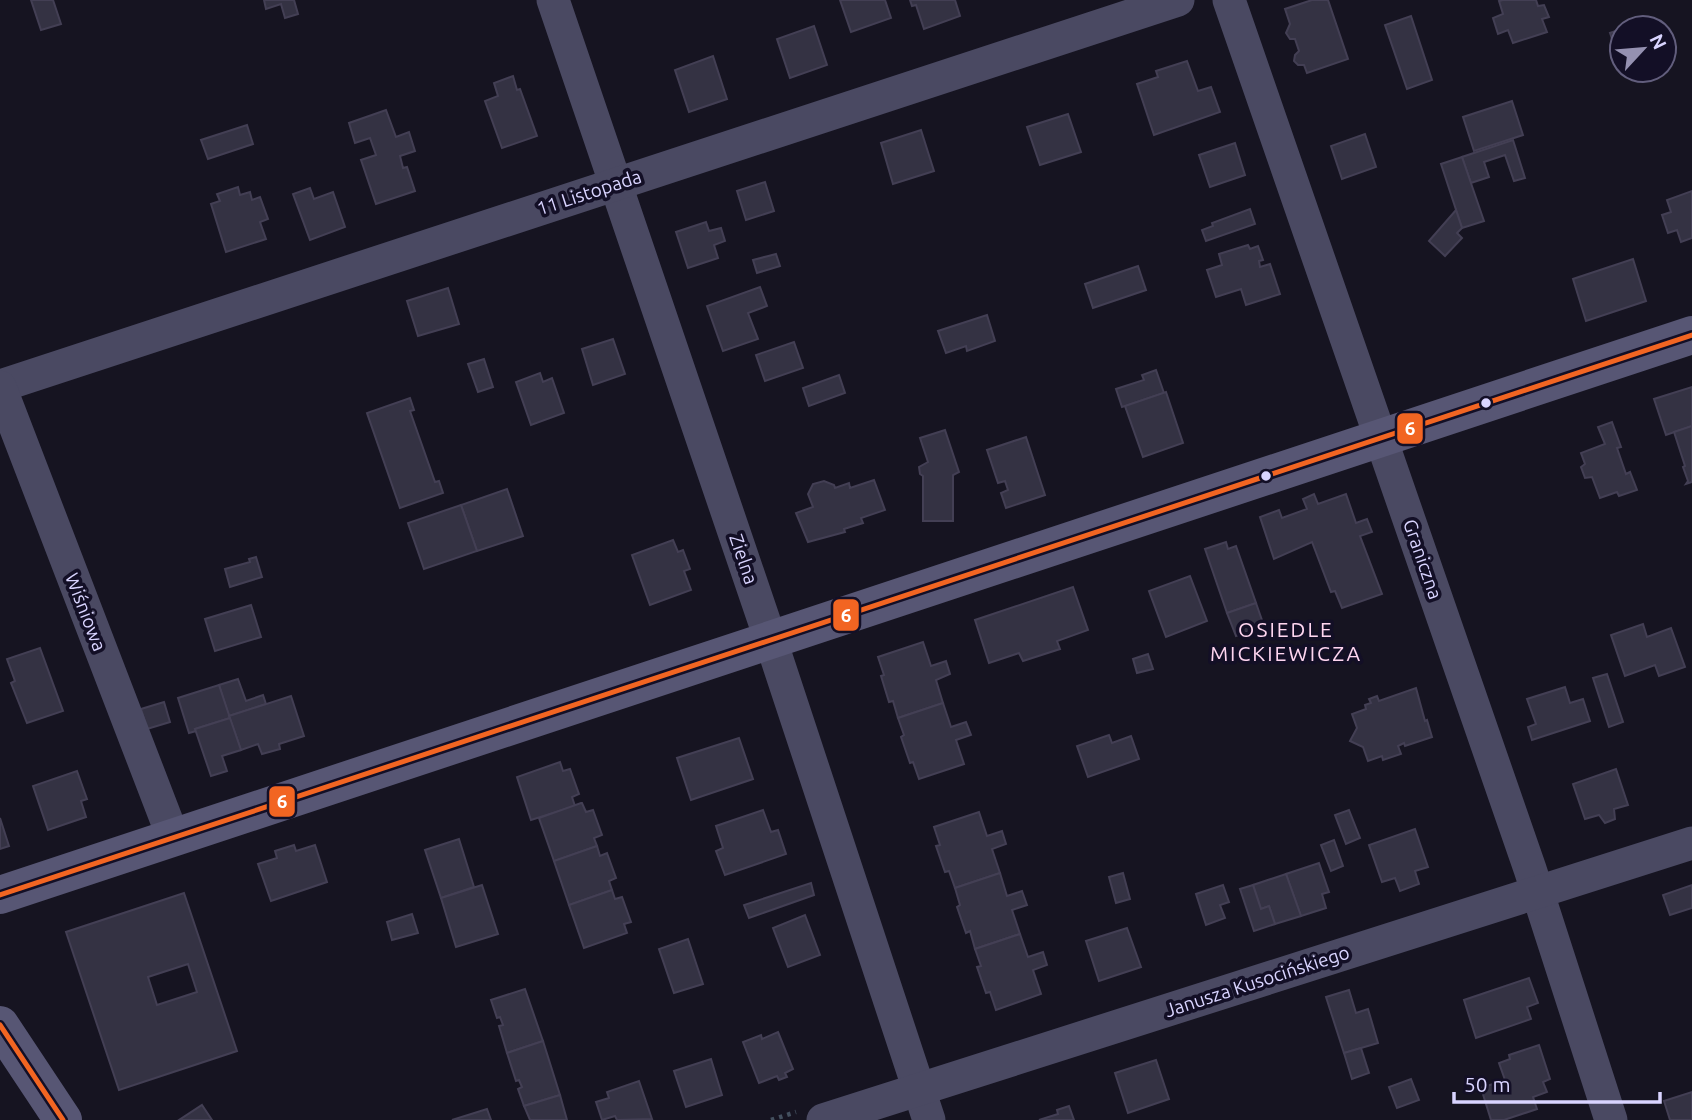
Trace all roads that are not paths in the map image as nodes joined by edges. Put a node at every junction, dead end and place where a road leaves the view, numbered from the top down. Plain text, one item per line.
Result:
1 (554, 0) edge
2 (1178, 0) edge
3 (1229, 0) edge
4 (617, 183) junction
5 (1692, 335) edge
6 (0, 386) edge
7 (1382, 437) junction
8 (771, 640) junction
9 (173, 837) junction
10 (1692, 843) edge
11 (1538, 892) junction
12 (0, 895) edge
13 (0, 1025) edge
14 (918, 1088) junction
15 (63, 1120) edge
16 (822, 1120) edge
17 (929, 1120) edge
18 (1611, 1120) edge

1 - 4 street, Zielna
2 - 4 street, 11 Listopada
3 - 7 street, Graniczna
4 - 6 street, 11 Listopada
4 - 8 street, Zielna
5 - 7 street
6 - 9 street, Wiśniowa
7 - 8 street
7 - 11 street, Graniczna
8 - 9 street
8 - 14 street, Zielna
9 - 12 street
10 - 11 street, Janusza Kusocińskiego
11 - 14 street, Janusza Kusocińskiego
11 - 18 street, Graniczna
13 - 15 street
14 - 16 street, Janusza Kusocińskiego
14 - 17 street, Zielna

